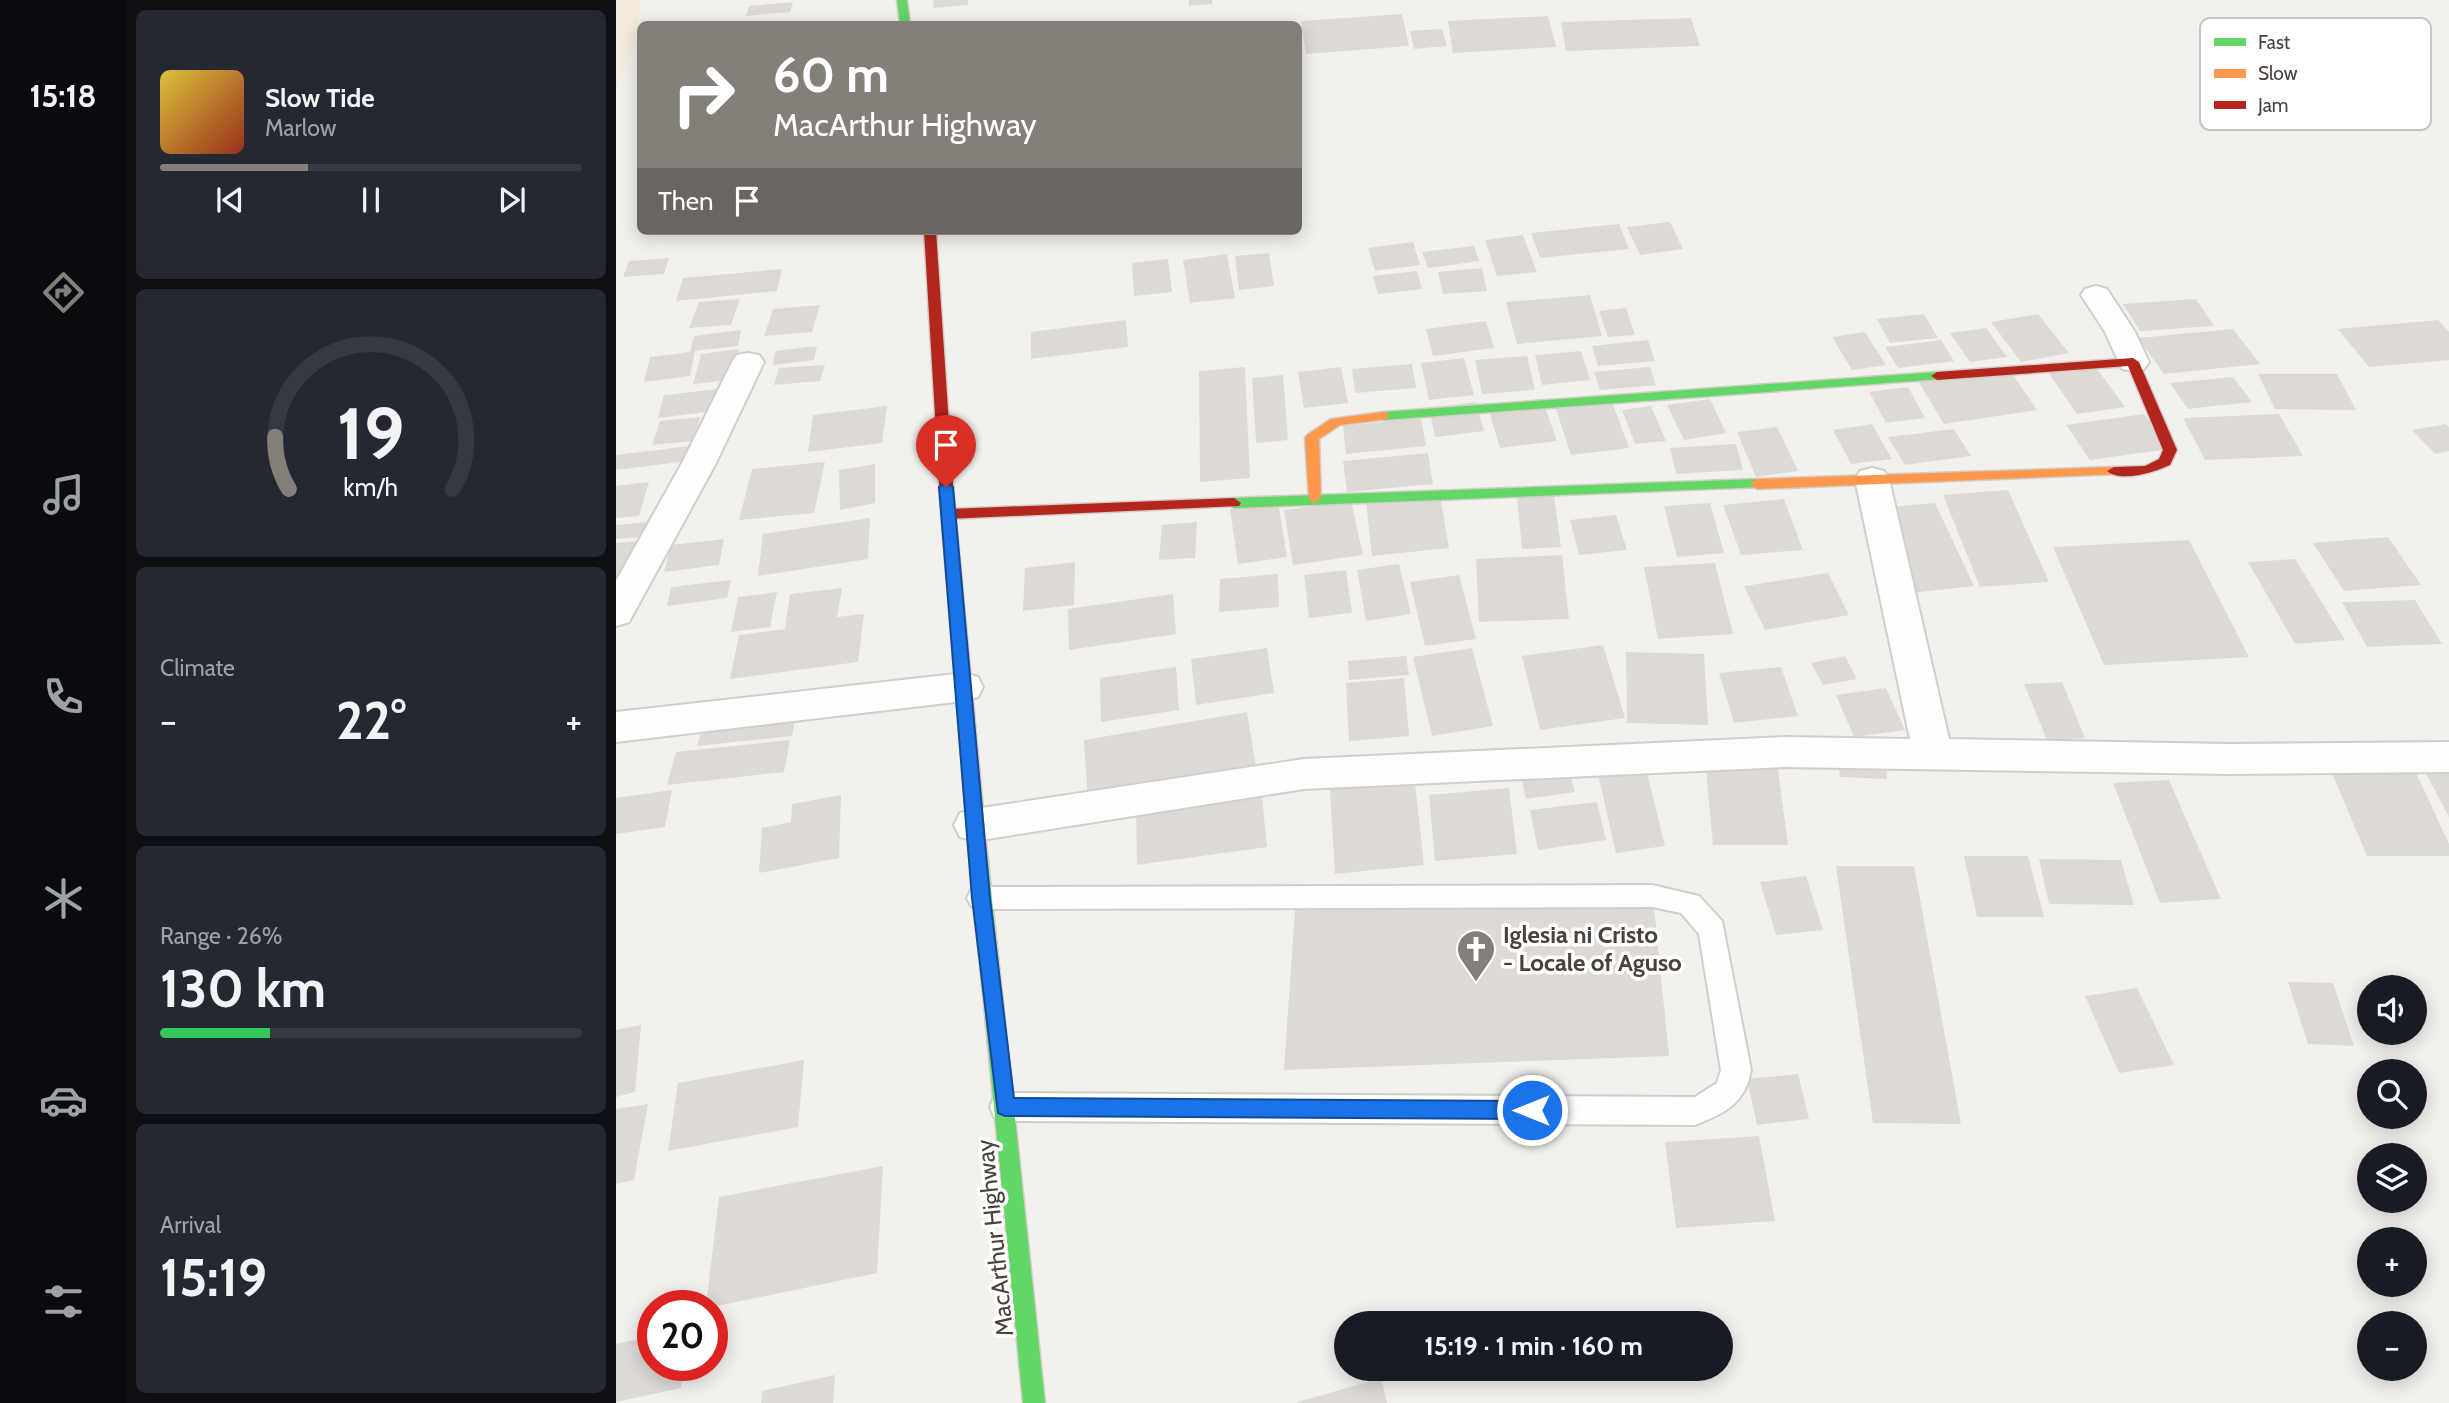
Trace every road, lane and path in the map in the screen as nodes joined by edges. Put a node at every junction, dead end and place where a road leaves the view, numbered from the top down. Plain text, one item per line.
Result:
1 (902, 0) edge
2 (905, 21) edge
3 (931, 235) edge
4 (2096, 295) dead end
5 (748, 362) dead end
6 (2133, 362) junction
7 (1871, 479) junction
8 (1314, 498) junction
9 (948, 514) junction
10 (616, 613) edge
11 (964, 687) junction
12 (616, 727) edge
13 (1933, 754) junction
14 (2449, 757) edge
15 (975, 825) junction
16 (981, 898) junction
17 (1005, 1107) junction
18 (1034, 1403) edge

1 - 2 main road
3 - 9 main road, MacArthur Highway
4 - 6 street
5 - 10 street
6 - 7 main road
6 - 8 main road
7 - 8 main road
7 - 13 street
8 - 9 main road
9 - 11 main road, MacArthur Highway
11 - 12 street
11 - 15 main road, MacArthur Highway
13 - 14 street
13 - 15 street
15 - 16 main road, MacArthur Highway
16 - 17 main road, MacArthur Highway
16 - 17 lane
17 - 18 main road, MacArthur Highway

